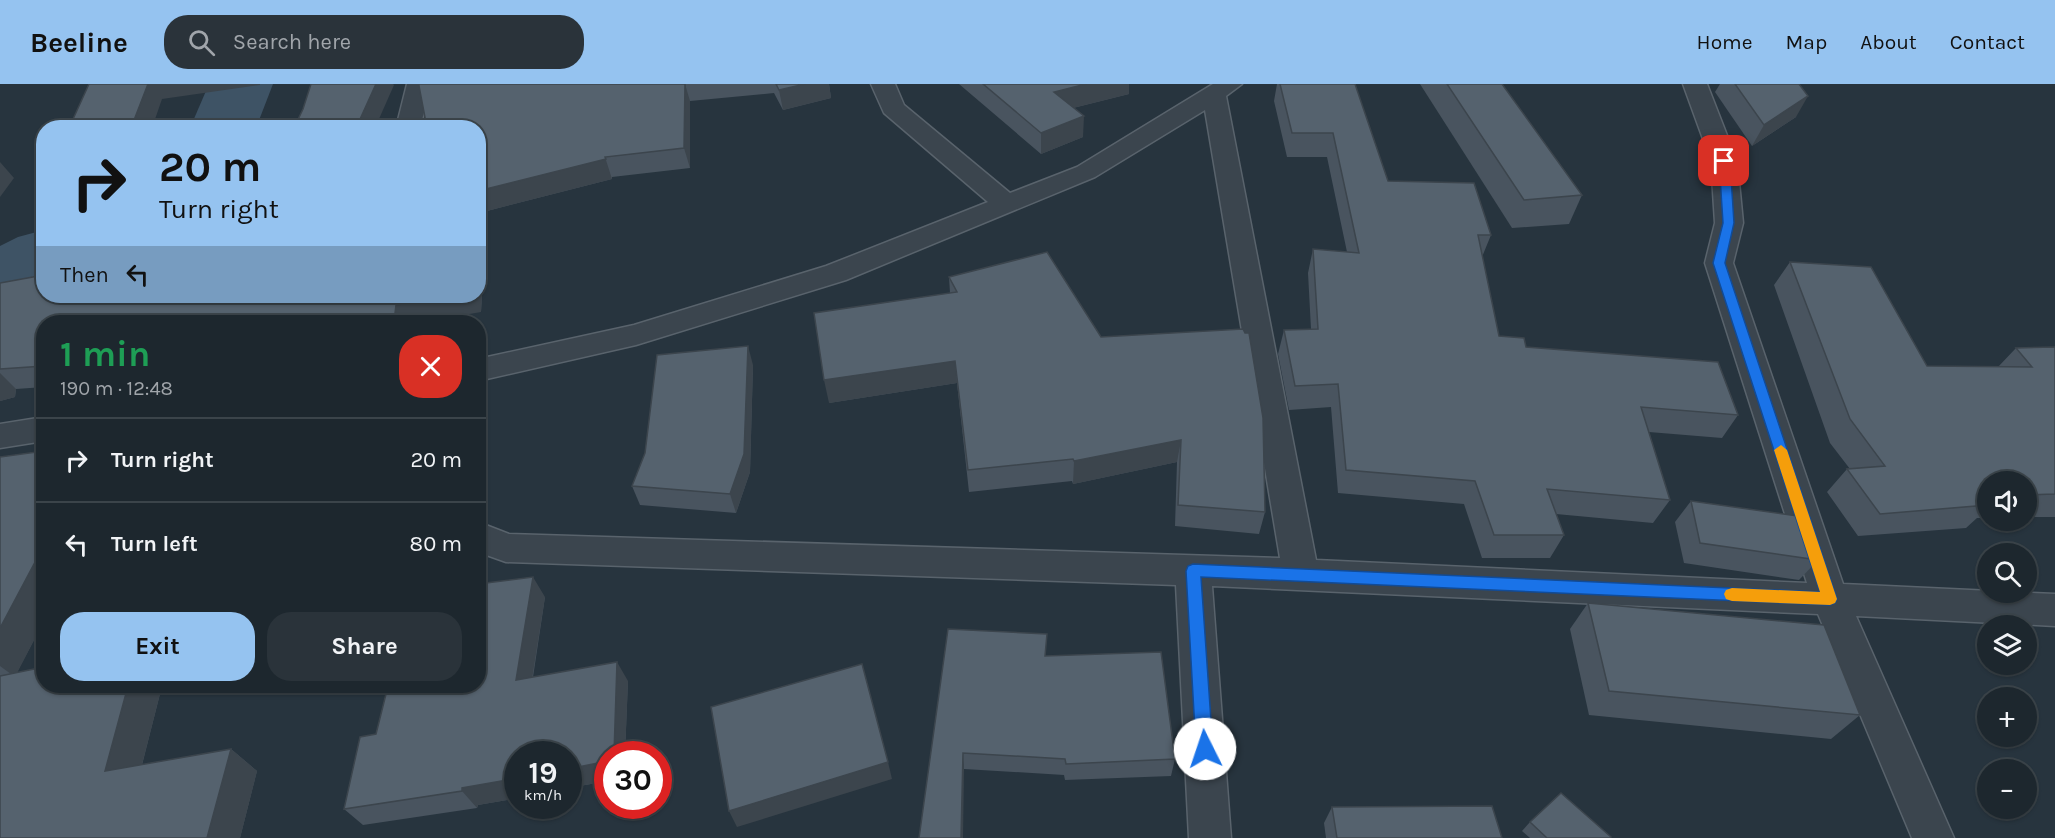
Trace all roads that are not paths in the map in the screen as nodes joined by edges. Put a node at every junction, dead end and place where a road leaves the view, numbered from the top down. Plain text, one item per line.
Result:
1 (419, 84) edge
2 (883, 84) edge
3 (1695, 84) edge
4 (1222, 89) edge
5 (410, 120) edge
6 (1006, 204) junction
7 (486, 368) edge
8 (36, 430) edge
9 (0, 436) edge
10 (486, 539) edge
11 (1193, 571) junction
12 (1301, 574) junction
13 (1830, 599) junction
14 (2055, 610) edge
15 (1210, 838) edge
16 (1933, 838) edge

1 - 5 street
2 - 6 street
3 - 13 street
4 - 6 street
4 - 12 street
6 - 7 street
8 - 9 street
10 - 11 street
11 - 12 street
11 - 15 street
12 - 13 street
13 - 14 street
13 - 16 street

